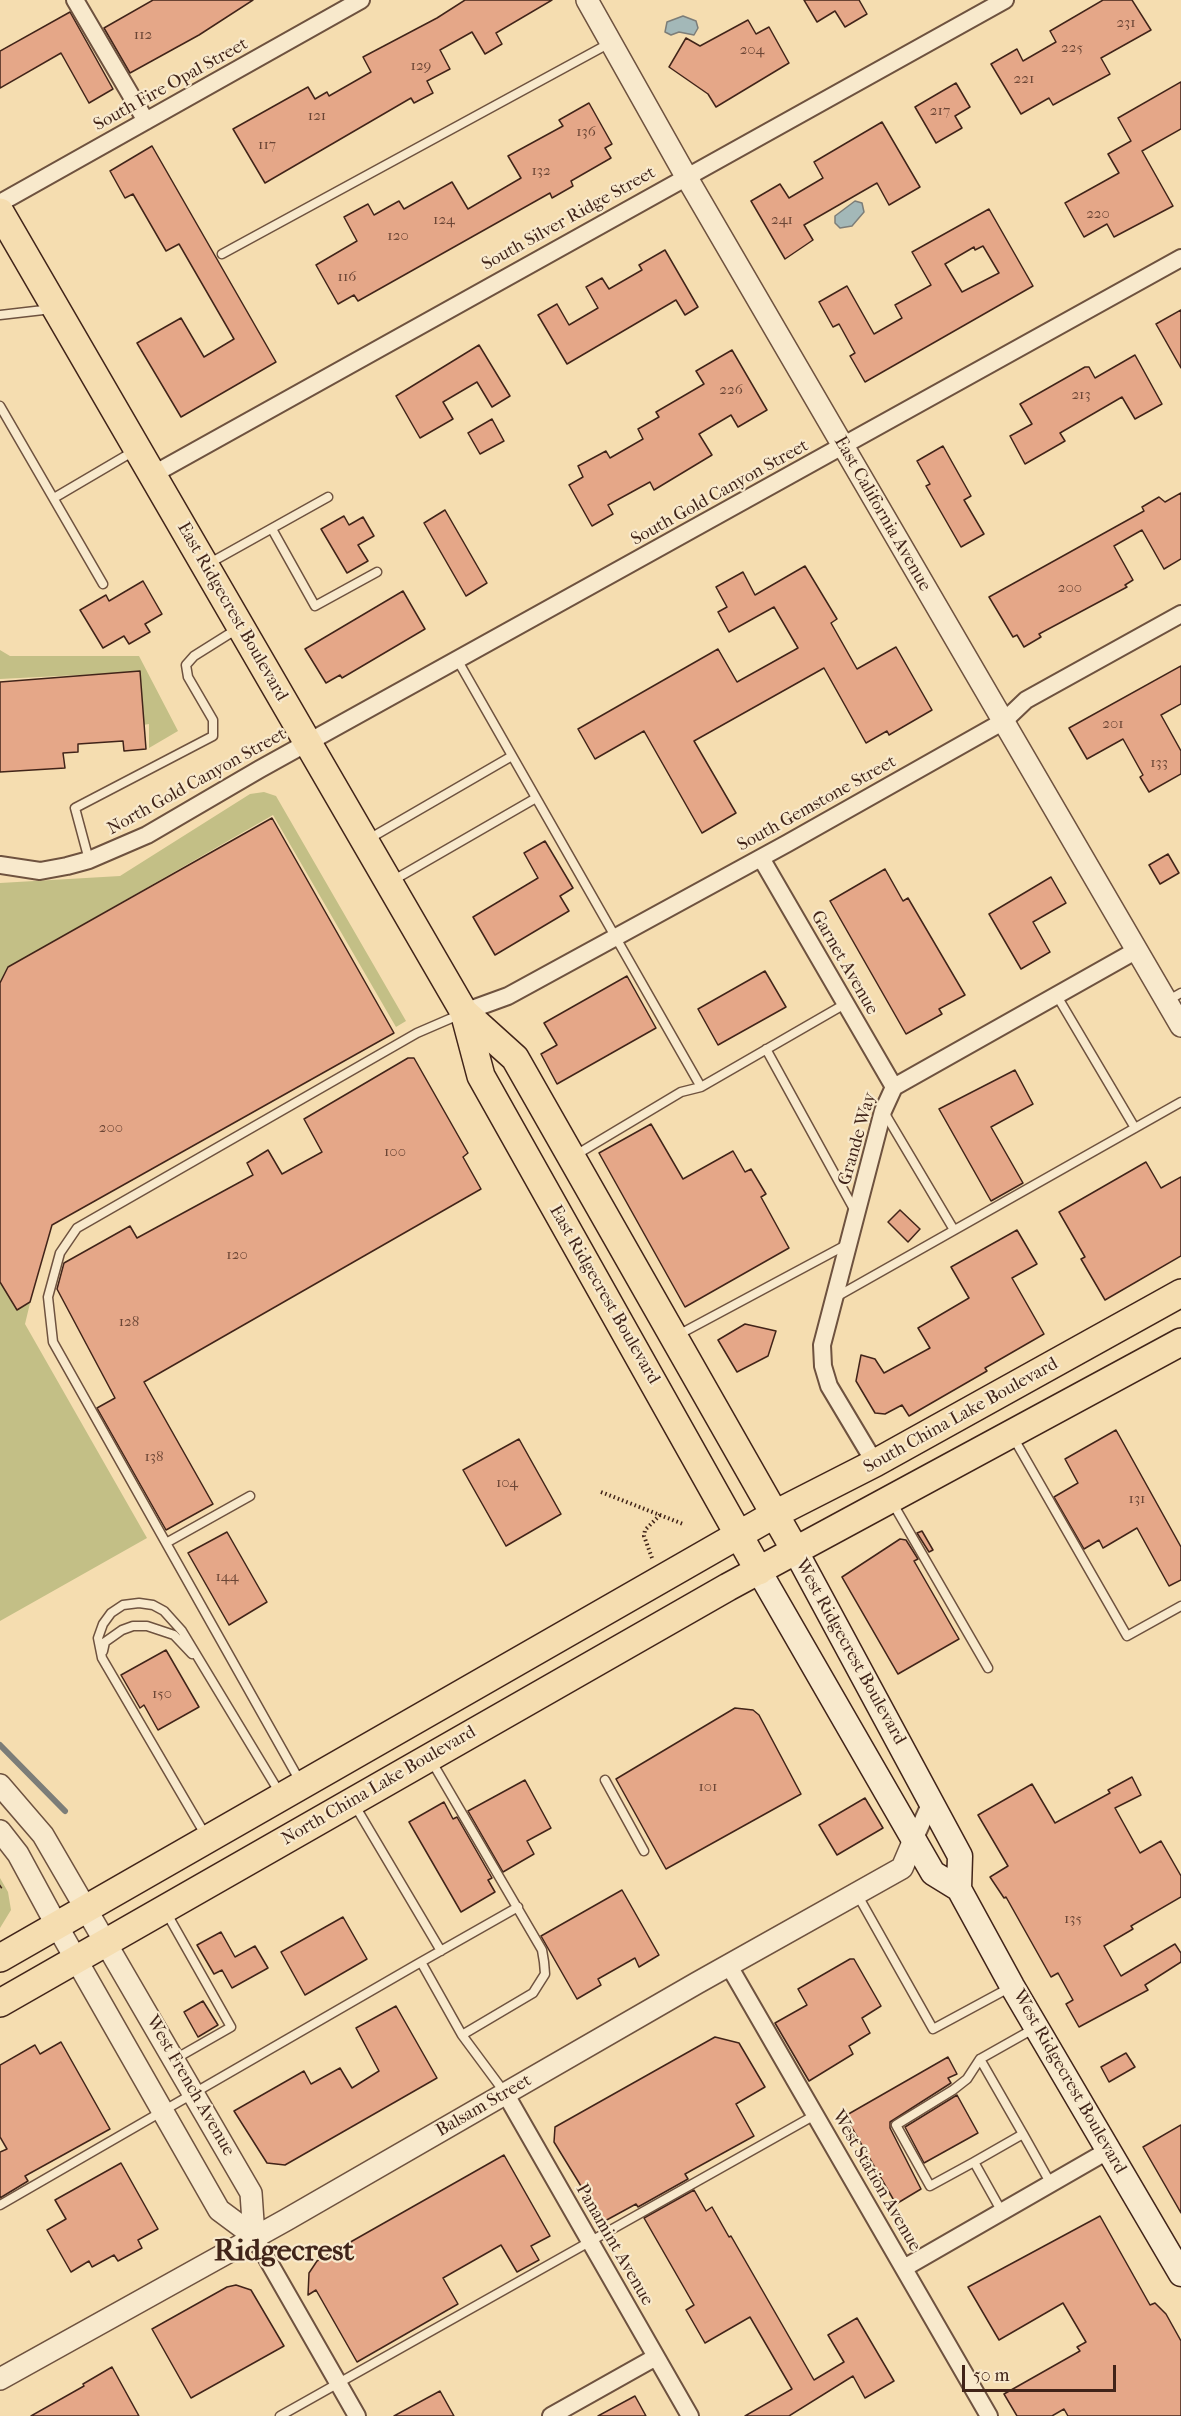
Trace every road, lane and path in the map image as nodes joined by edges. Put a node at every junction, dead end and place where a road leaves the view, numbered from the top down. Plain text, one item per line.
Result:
1 (75, 0) edge
2 (361, 0) edge
3 (587, 0) edge
4 (1005, 0) edge
5 (610, 42) junction
6 (146, 121) junction
7 (687, 178) junction
8 (0, 203) edge
9 (0, 212) edge
10 (222, 254) dead end
11 (1181, 258) edge
12 (56, 308) junction
13 (0, 315) edge
14 (0, 406) edge
15 (843, 447) junction
16 (137, 449) junction
17 (152, 475) junction
18 (328, 497) dead end
19 (54, 498) junction
20 (272, 529) junction
21 (205, 566) junction
22 (377, 572) dead end
23 (103, 584) dead end
24 (1181, 614) edge
25 (241, 628) junction
26 (458, 661) junction
27 (1004, 721) junction
28 (308, 744) junction
29 (512, 756) junction
30 (536, 798) junction
31 (364, 841) junction
32 (760, 858) junction
33 (89, 860) junction
34 (0, 866) edge
35 (389, 883) junction
36 (616, 938) junction
37 (1137, 950) junction
38 (1057, 996) junction
39 (1174, 997) edge
40 (845, 1004) junction
41 (464, 1012) junction
42 (1181, 1026) edge
43 (766, 1049) junction
44 (701, 1087) junction
45 (894, 1087) junction
46 (1181, 1102) edge
47 (884, 1112) junction
48 (1135, 1128) junction
49 (572, 1158) junction
50 (857, 1214) junction
51 (954, 1230) junction
52 (849, 1244) junction
53 (1181, 1293) edge
54 (835, 1297) junction
55 (675, 1337) junction
56 (1181, 1342) edge
57 (1011, 1434) junction
58 (875, 1463) junction
59 (601, 1492) dead end
60 (250, 1496) dead end
61 (890, 1499) junction
62 (775, 1514) junction
63 (660, 1515) junction
64 (683, 1524) dead end
65 (739, 1536) junction
66 (166, 1544) junction
67 (795, 1550) junction
68 (652, 1559) dead end
69 (759, 1571) junction
70 (1181, 1606) edge
71 (102, 1658) junction
72 (988, 1668) dead end
73 (207, 1673) junction
74 (381, 1740) junction
75 (429, 1756) junction
76 (605, 1780) dead end
77 (0, 1785) edge
78 (293, 1792) junction
79 (352, 1800) junction
80 (932, 1800) junction
81 (0, 1831) edge
82 (208, 1840) junction
83 (914, 1840) junction
84 (644, 1851) dead end
85 (259, 1855) junction
86 (959, 1889) junction
87 (857, 1894) junction
88 (518, 1907) junction
89 (87, 1909) junction
90 (165, 1909) junction
91 (57, 1926) junction
92 (107, 1942) junction
93 (441, 1951) junction
94 (0, 1958) edge
95 (78, 1960) junction
96 (421, 1962) junction
97 (729, 1966) junction
98 (1012, 1986) junction
99 (0, 2003) edge
100 (1036, 2027) junction
101 (462, 2035) junction
102 (980, 2059) junction
103 (175, 2060) junction
104 (194, 2093) junction
105 (505, 2093) junction
106 (163, 2112) junction
107 (815, 2115) junction
108 (1023, 2134) junction
109 (1109, 2150) junction
110 (974, 2162) junction
111 (1051, 2184) junction
112 (0, 2205) edge
113 (1002, 2212) junction
114 (254, 2236) junction
115 (590, 2242) junction
116 (903, 2268) junction
117 (1181, 2274) edge
118 (656, 2357) junction
119 (0, 2379) edge
120 (338, 2383) junction
121 (280, 2416) edge
122 (357, 2416) edge
123 (551, 2416) edge
124 (690, 2416) edge
125 (989, 2416) edge

1 - 6 street
2 - 6 street, South Fire Opal Street
3 - 5 street, East California Avenue
4 - 7 street, South Silver Ridge Street
5 - 7 street, East California Avenue
5 - 10 lane
6 - 8 street, South Fire Opal Street
7 - 15 street, East California Avenue
7 - 17 street, South Silver Ridge Street
9 - 12 main road, East Ridgecrest Boulevard
11 - 15 street, South Gold Canyon Street
12 - 13 lane
12 - 16 main road, East Ridgecrest Boulevard
14 - 19 lane
15 - 26 street, South Gold Canyon Street
15 - 27 street, East California Avenue
16 - 17 main road, East Ridgecrest Boulevard
16 - 19 lane
17 - 21 main road, East Ridgecrest Boulevard
18 - 20 lane
19 - 23 lane
20 - 21 lane
20 - 22 lane
21 - 25 main road, East Ridgecrest Boulevard
24 - 27 street, South Gemstone Street
25 - 28 main road, East Ridgecrest Boulevard
25 - 33 lane
26 - 28 street, South Gold Canyon Street
26 - 29 lane
27 - 32 street, South Gemstone Street
27 - 37 street, East California Avenue
28 - 31 main road, East Ridgecrest Boulevard
28 - 33 street, North Gold Canyon Street
29 - 30 lane
29 - 31 lane
30 - 35 lane
30 - 36 lane
31 - 35 main road, East Ridgecrest Boulevard
32 - 36 street, South Gemstone Street
32 - 40 street, Garnet Avenue
33 - 34 street, North Gold Canyon Street
35 - 41 main road, East Ridgecrest Boulevard
36 - 41 street, South Gemstone Street
36 - 44 lane
37 - 38 street, Grande Way
37 - 39 street, East California Avenue
38 - 45 street, Grande Way
38 - 48 lane
39 - 42 street, East California Avenue
40 - 43 lane
40 - 45 street, Garnet Avenue
41 - 49 main road, East Ridgecrest Boulevard
41 - 65 main road, East Ridgecrest Boulevard
41 - 66 lane
43 - 44 lane
43 - 50 lane
44 - 49 lane
45 - 47 street, Grande Way
46 - 48 lane
47 - 50 street, Grande Way
47 - 51 lane
48 - 51 lane
49 - 55 main road, East Ridgecrest Boulevard
50 - 52 street, Grande Way
51 - 54 lane
52 - 54 street, Grande Way
52 - 55 lane
53 - 58 main road, South China Lake Boulevard
54 - 58 street, Grande Way
55 - 62 main road, East Ridgecrest Boulevard
56 - 57 main road
57 - 61 main road
57 - 70 lane
58 - 62 main road, South China Lake Boulevard
59 - 63 path
60 - 66 lane
61 - 67 main road
61 - 72 lane
62 - 65 main road, South China Lake Boulevard
62 - 67 main road, West Ridgecrest Boulevard
63 - 64 path
63 - 68 path
65 - 69 main road, East Ridgecrest Boulevard
65 - 74 main road
66 - 78 lane
67 - 69 main road
67 - 80 main road, West Ridgecrest Boulevard
69 - 75 main road, North China Lake Boulevard
69 - 83 main road, West Ridgecrest Boulevard
71 - 73 lane
71 - 73 lane
71 - 82 lane
73 - 78 lane
74 - 78 main road
74 - 85 main road
75 - 79 main road, North China Lake Boulevard
75 - 88 lane
76 - 84 lane
77 - 89 street, West French Avenue
78 - 82 main road
79 - 85 main road, North China Lake Boulevard
79 - 93 lane
80 - 83 street, Balsam Street
80 - 86 main road, West Ridgecrest Boulevard
81 - 91 street, West French Avenue
82 - 89 main road
83 - 86 main road, West Ridgecrest Boulevard
83 - 87 street, Balsam Street
85 - 90 main road, North China Lake Boulevard
86 - 98 main road, West Ridgecrest Boulevard
87 - 97 street, Balsam Street
87 - 98 lane
88 - 93 lane
88 - 101 lane
89 - 91 main road
89 - 92 street, West French Avenue
90 - 92 main road, North China Lake Boulevard
90 - 103 lane
91 - 94 main road
91 - 95 street, West French Avenue
92 - 95 main road, North China Lake Boulevard
92 - 103 street, West French Avenue
93 - 96 lane
95 - 99 main road, North China Lake Boulevard
95 - 106 street, West French Avenue
96 - 101 lane
96 - 104 lane
97 - 105 street, Balsam Street
97 - 107 street, West Station Avenue
98 - 100 main road, West Ridgecrest Boulevard
100 - 102 lane
100 - 109 main road, West Ridgecrest Boulevard
101 - 105 lane
102 - 108 lane
102 - 110 lane
103 - 104 street, West French Avenue
104 - 106 lane
104 - 114 street, West French Avenue
105 - 114 street, Balsam Street
105 - 115 street, Panamint Avenue
106 - 112 lane
106 - 114 street, West French Avenue
107 - 115 lane
107 - 116 street, West Station Avenue
108 - 110 lane
108 - 111 lane
109 - 111 street
109 - 117 main road, West Ridgecrest Boulevard
110 - 113 lane
111 - 113 street
113 - 116 street
114 - 119 street, Balsam Street
114 - 120 street, West French Avenue
115 - 118 street, Panamint Avenue
115 - 120 lane
116 - 125 street, West Station Avenue
118 - 123 street
118 - 124 street, Panamint Avenue
120 - 121 lane
120 - 122 street, West French Avenue

